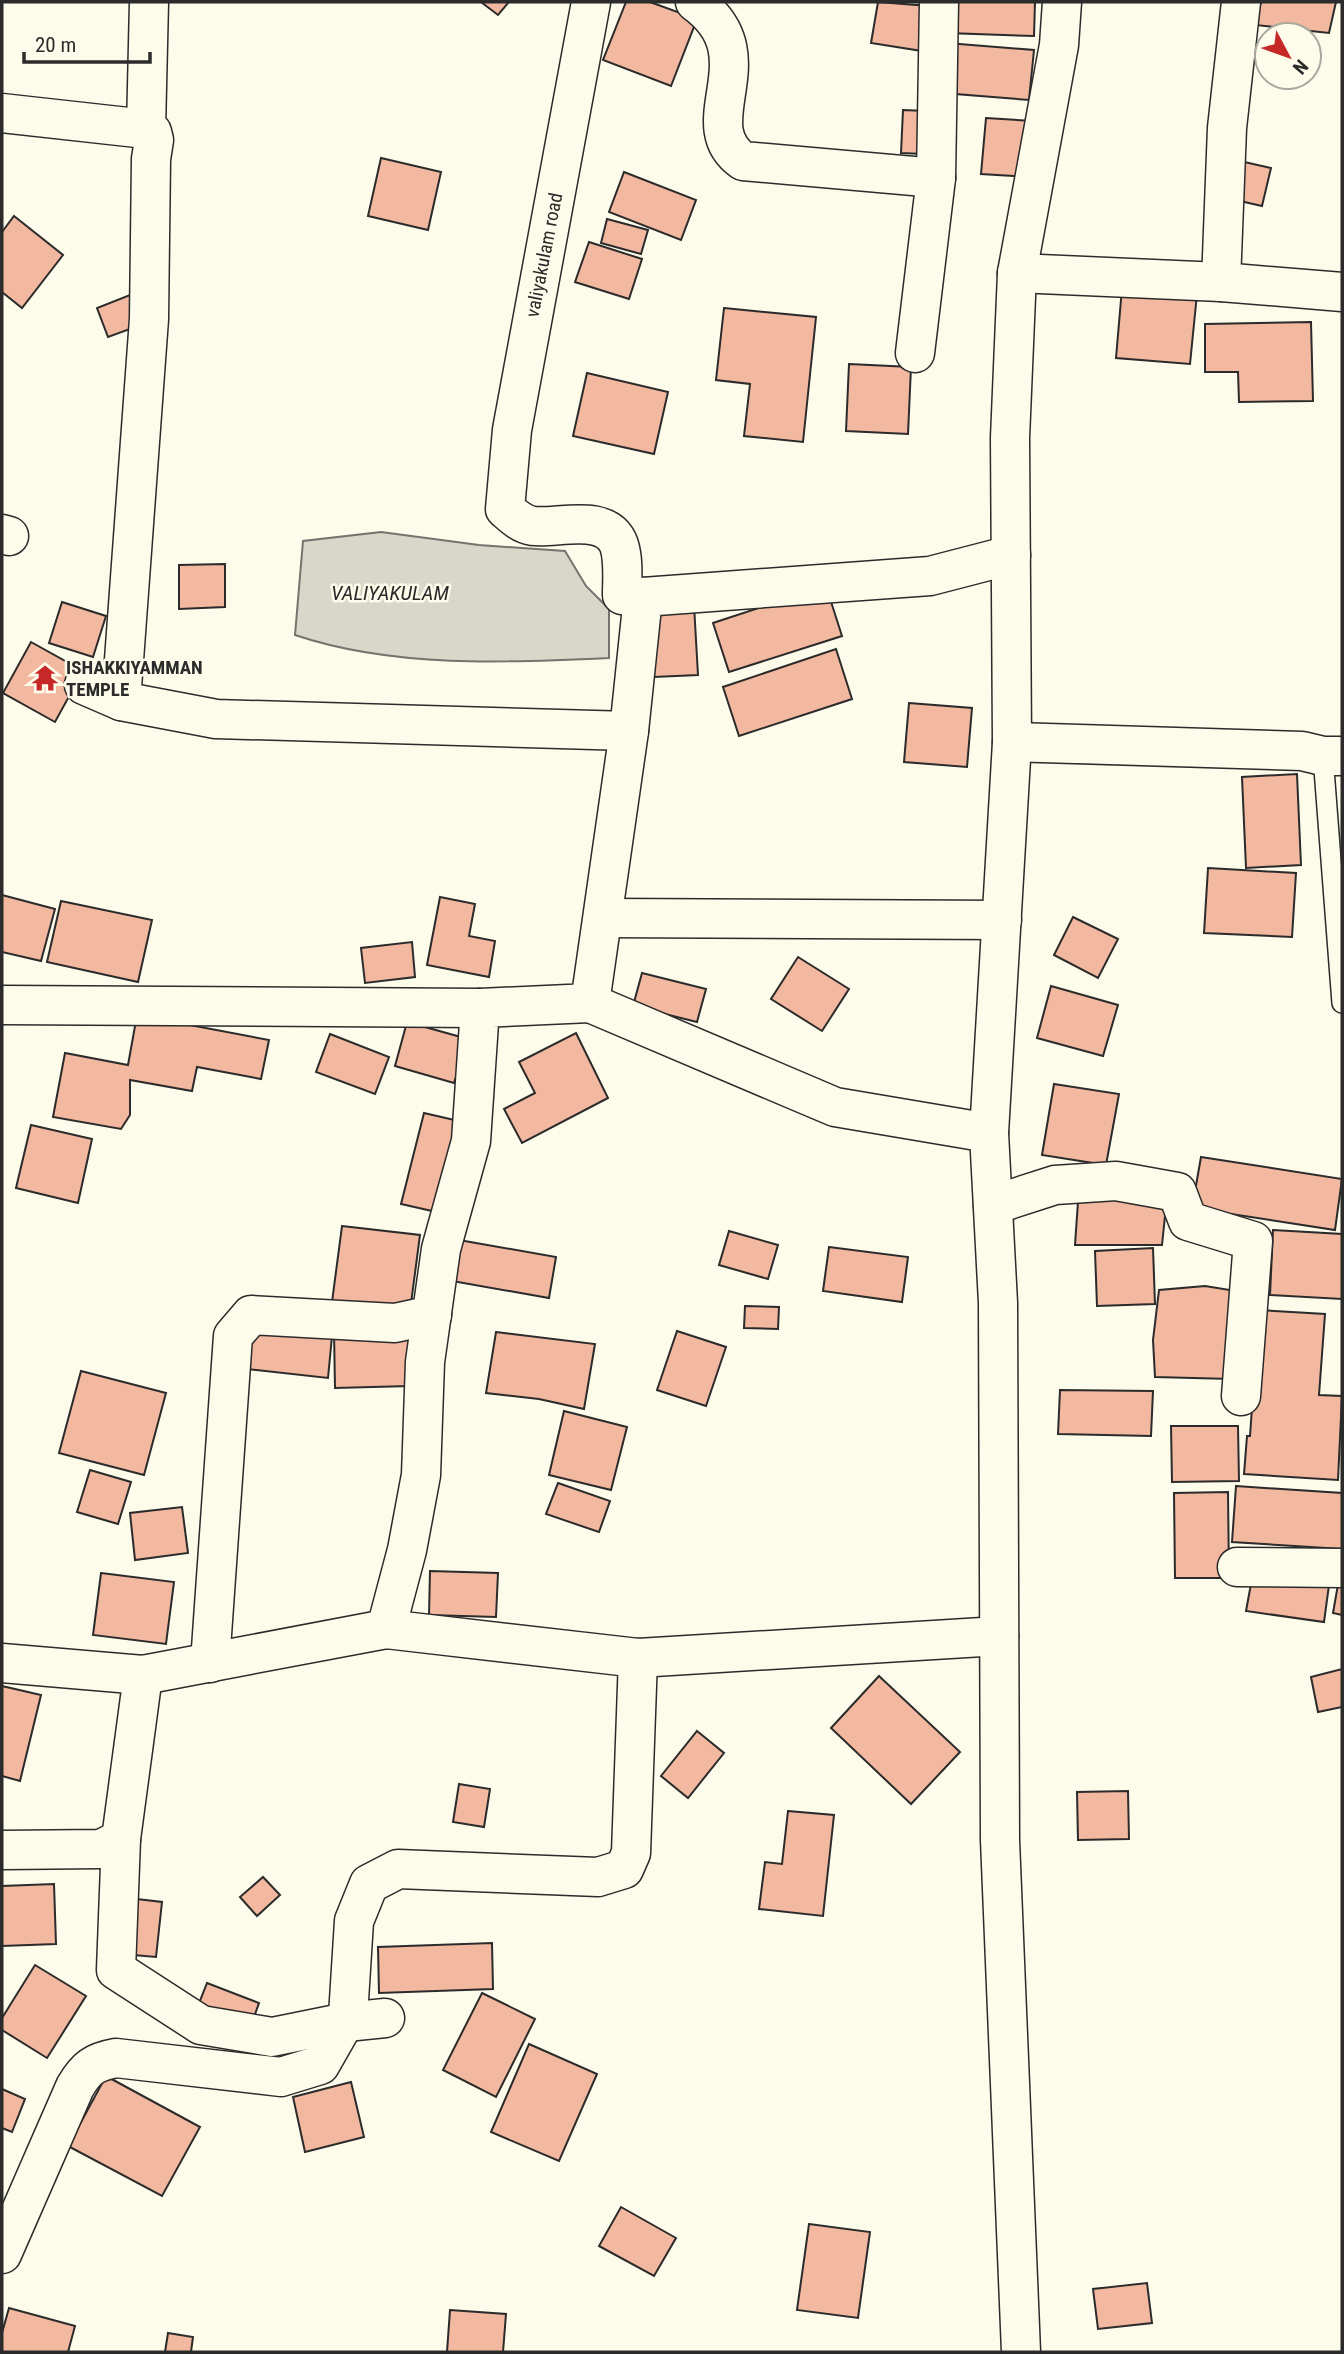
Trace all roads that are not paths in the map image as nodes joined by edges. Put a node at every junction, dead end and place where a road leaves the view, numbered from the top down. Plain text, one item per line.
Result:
1 (149, 2) edge
2 (591, 2) edge
3 (695, 2) edge
4 (939, 2) edge
5 (1062, 2) edge
6 (1241, 2) edge
7 (2, 114) edge
8 (146, 129) junction
9 (936, 178) junction
10 (1017, 273) junction
11 (1221, 282) junction
12 (1342, 292) edge
13 (915, 353) dead end
14 (1011, 555) junction
15 (643, 597) junction
16 (84, 685) dead end
17 (121, 701) junction
18 (629, 731) junction
19 (1012, 742) junction
20 (1332, 756) edge
21 (603, 918) junction
22 (1002, 920) junction
23 (590, 1003) junction
24 (1342, 1003) edge
25 (2, 1005) edge
26 (480, 1008) junction
27 (989, 1133) junction
28 (993, 1205) junction
29 (432, 1315) junction
30 (1241, 1396) dead end
31 (1237, 1567) dead end
32 (1342, 1567) edge
33 (386, 1629) junction
34 (999, 1636) junction
35 (638, 1658) junction
36 (2, 1663) edge
37 (210, 1663) junction
38 (144, 1675) junction
39 (121, 1839) junction
40 (2, 1850) edge
41 (385, 2018) dead end
42 (346, 2022) junction
43 (2, 2254) edge
44 (1021, 2352) edge

1 - 8 street
2 - 15 street, valiyakulam road
3 - 9 street
4 - 9 street
5 - 10 street
6 - 11 street
7 - 8 street
8 - 17 street
9 - 13 street
10 - 11 street
10 - 14 street
11 - 12 street
14 - 15 street
14 - 19 street
15 - 18 street
16 - 17 street
17 - 18 street
18 - 21 street
19 - 20 street
19 - 22 street
20 - 24 lane
21 - 22 street
21 - 23 street
22 - 27 street
23 - 26 street
23 - 27 street
25 - 26 street
26 - 29 street
27 - 28 street
28 - 30 street
28 - 34 street
29 - 33 street
29 - 37 street
31 - 32 street
33 - 35 street
33 - 37 street
34 - 35 street
34 - 44 street
35 - 42 street
36 - 38 street
37 - 38 street
38 - 39 street
39 - 40 street
39 - 42 street
41 - 42 street
42 - 43 street

